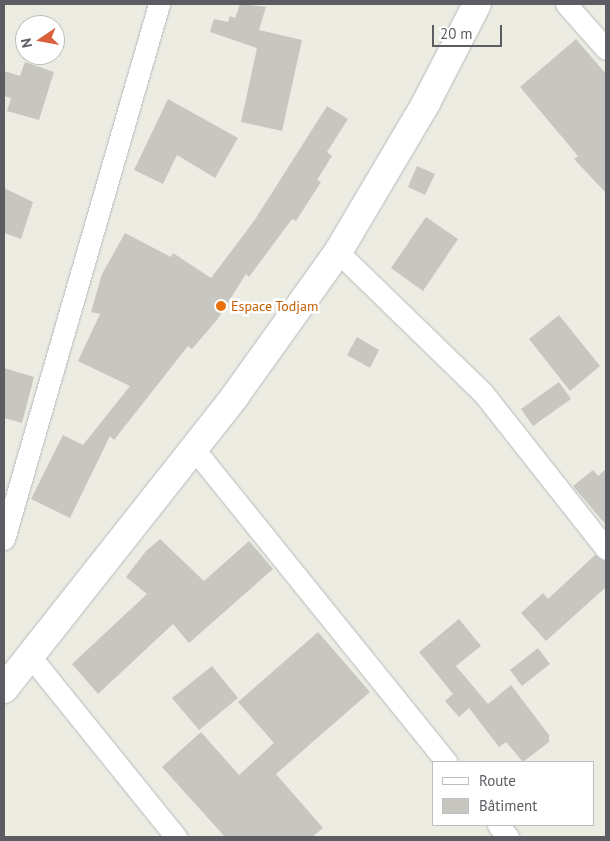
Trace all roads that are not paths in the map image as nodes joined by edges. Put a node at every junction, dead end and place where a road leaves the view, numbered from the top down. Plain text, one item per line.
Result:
1 (159, 4) edge
2 (477, 4) edge
3 (566, 4) edge
4 (604, 41) edge
5 (338, 252) junction
6 (194, 449) junction
7 (4, 539) edge
8 (606, 549) edge
9 (30, 656) junction
10 (4, 689) edge
11 (446, 761) edge
12 (499, 826) edge
13 (176, 837) edge
14 (508, 837) edge

1 - 7 street
2 - 5 main road
3 - 4 street
5 - 6 main road
5 - 8 street
6 - 9 main road
6 - 11 street
9 - 10 main road
9 - 13 street
12 - 14 street

